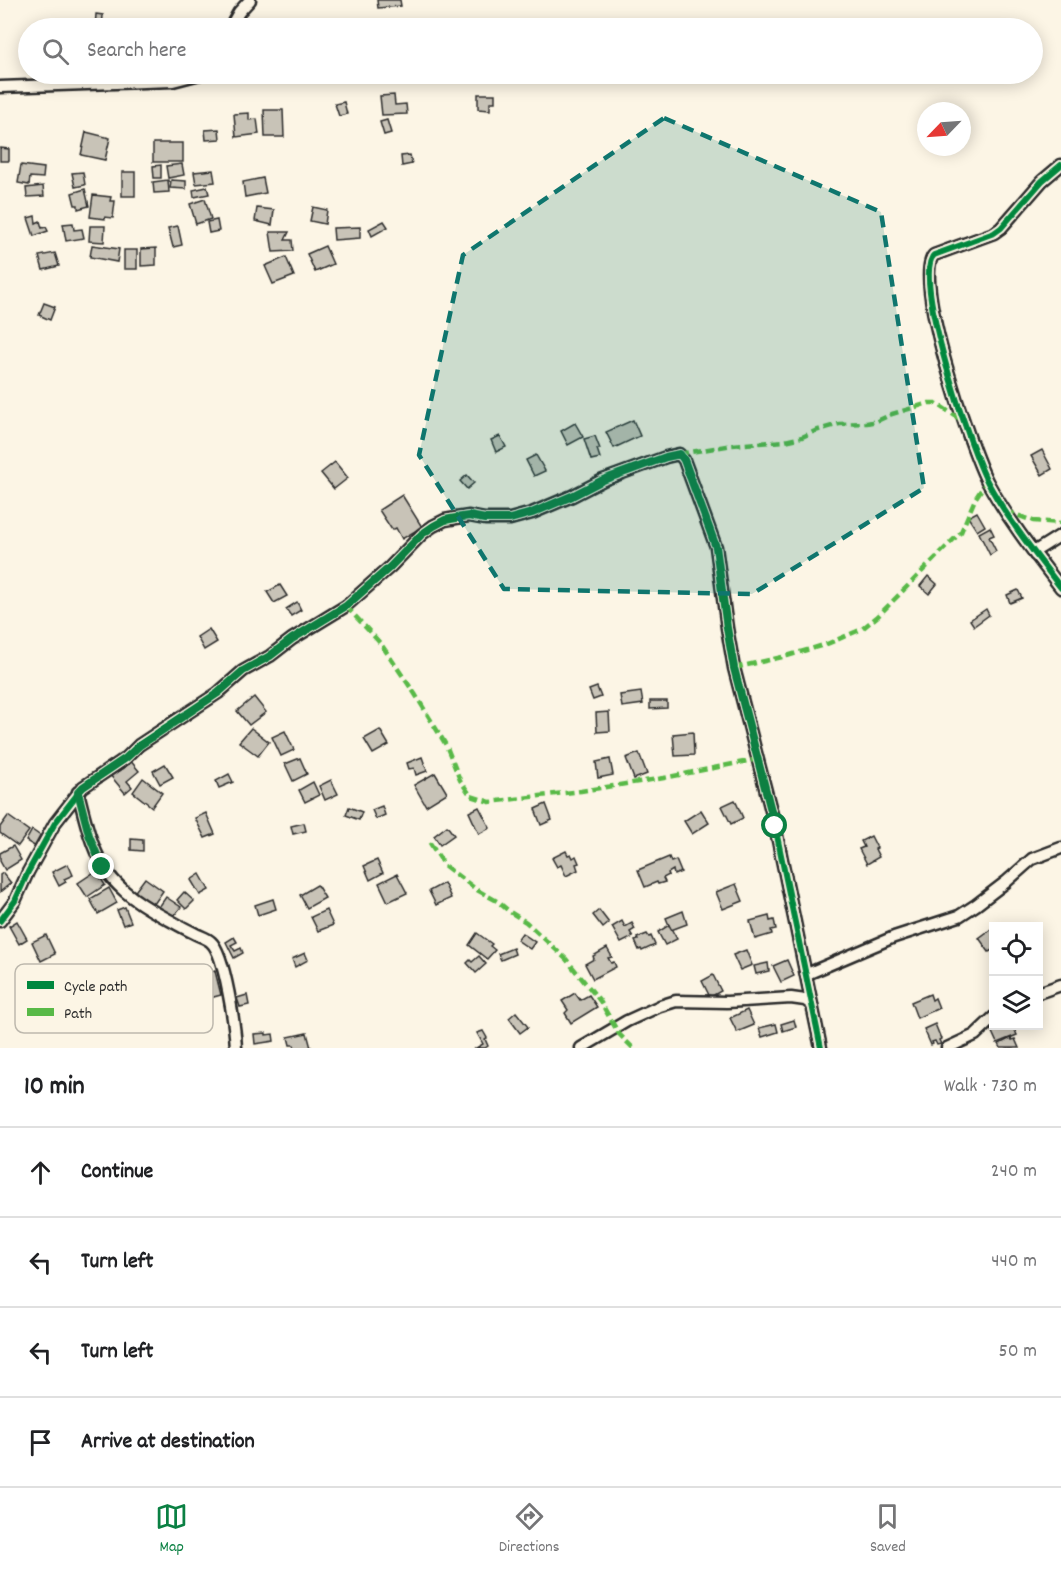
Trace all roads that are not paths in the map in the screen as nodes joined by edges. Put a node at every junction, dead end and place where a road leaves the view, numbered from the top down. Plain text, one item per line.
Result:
1 (250, 0) edge
2 (236, 18) edge
3 (86, 84) edge
4 (0, 87) edge
5 (1061, 165) edge
6 (1061, 535) edge
7 (1035, 555) junction
8 (1061, 588) edge
9 (78, 792) junction
10 (1061, 848) edge
11 (0, 921) edge
12 (807, 974) junction
13 (1061, 985) edge
14 (1043, 991) edge
15 (812, 1005) junction
16 (989, 1021) edge
17 (236, 1048) edge
18 (581, 1048) edge
19 (821, 1048) edge
20 (947, 1048) edge

1 - 2 street
3 - 4 street
5 - 7 street
6 - 7 street
7 - 8 street
9 - 11 street
9 - 12 street
9 - 17 street
10 - 12 street
12 - 15 street
13 - 14 street
15 - 18 street
15 - 19 street
16 - 20 street

